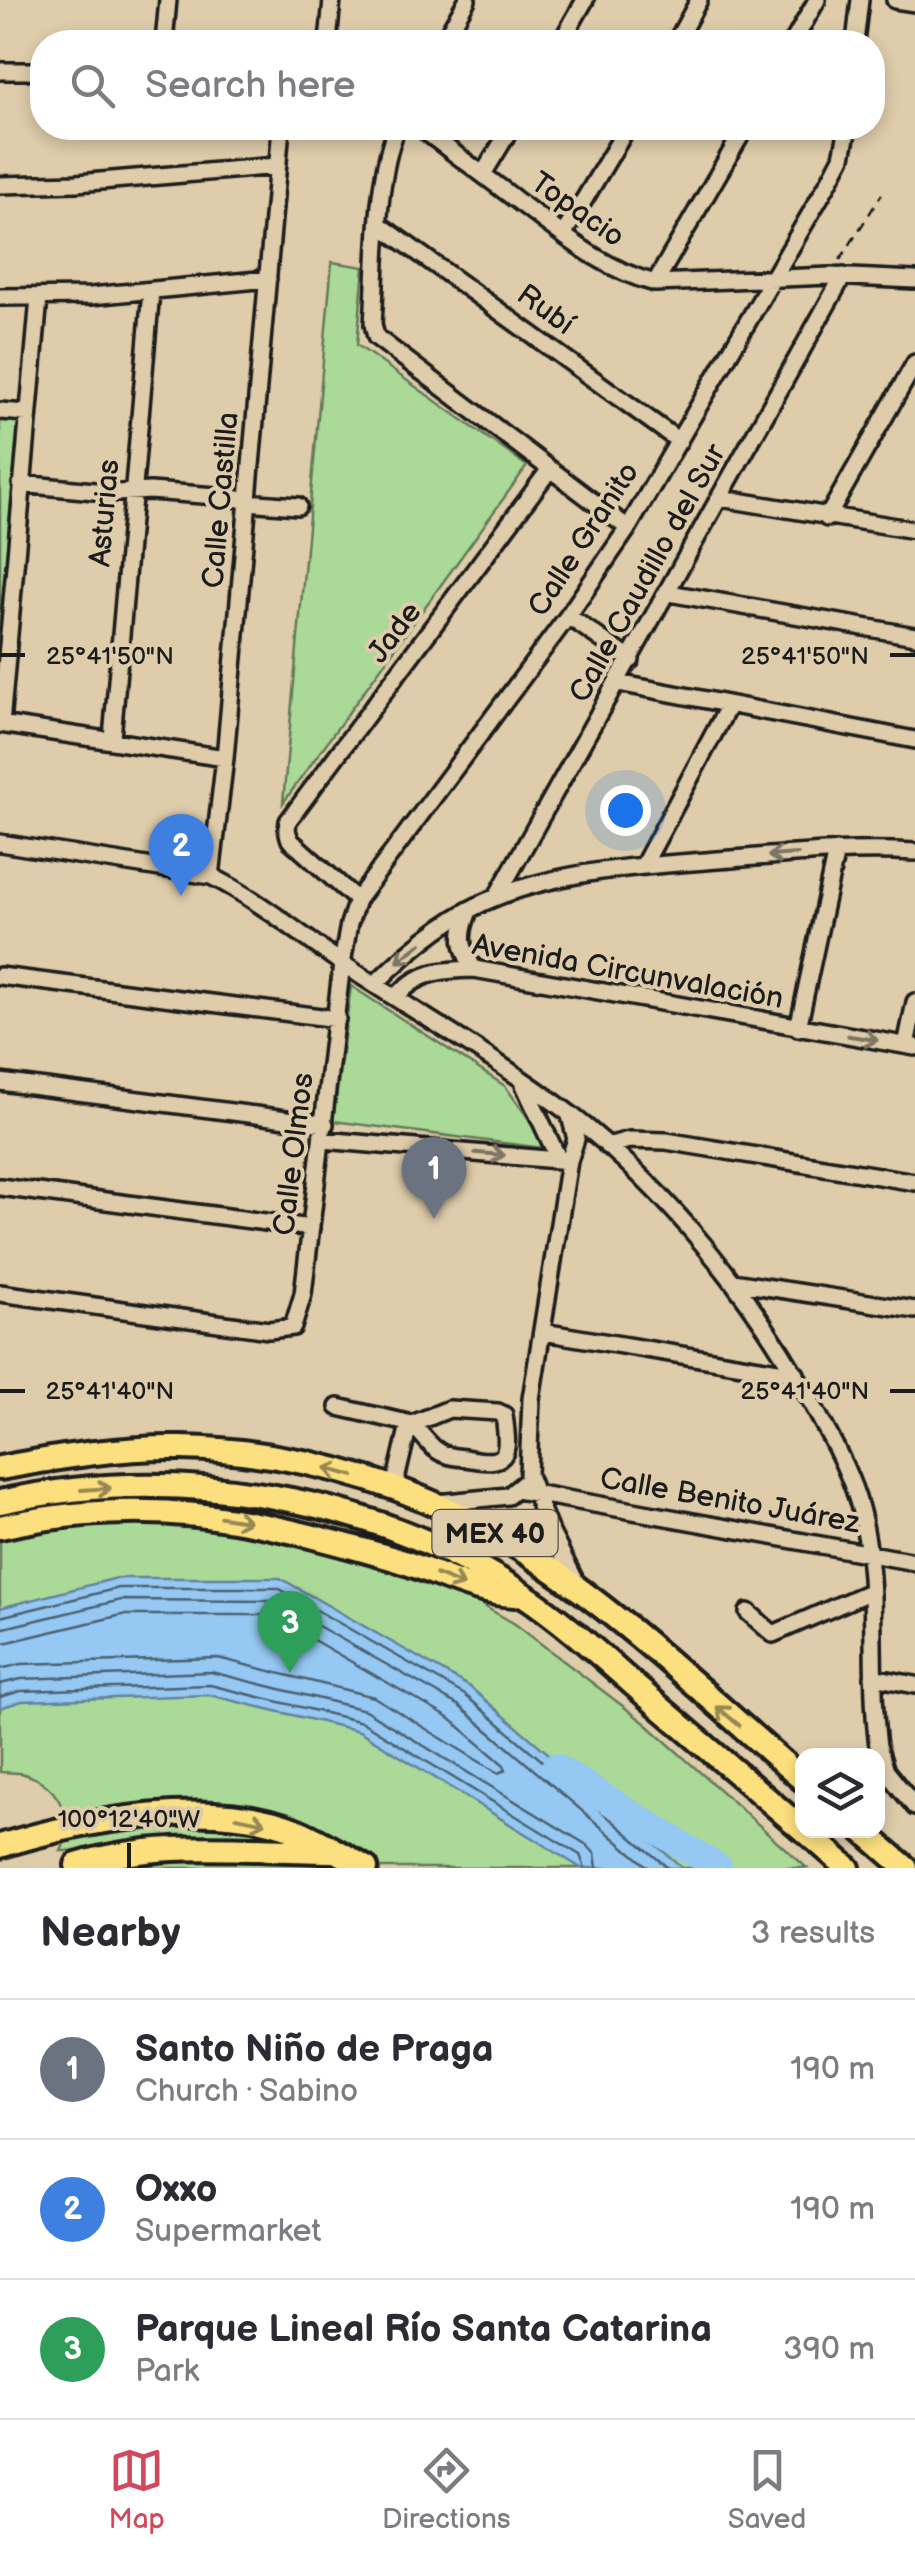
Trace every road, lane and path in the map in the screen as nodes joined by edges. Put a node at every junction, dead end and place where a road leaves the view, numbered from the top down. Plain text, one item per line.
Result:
1 (168, 0) edge
2 (332, 0) edge
3 (467, 0) edge
4 (586, 0) edge
5 (700, 0) edge
6 (817, 0) edge
7 (860, 0) edge
8 (895, 0) edge
9 (915, 3) edge
10 (165, 30) edge
11 (329, 30) edge
12 (450, 30) edge
13 (568, 30) edge
14 (683, 30) edge
15 (800, 30) edge
16 (856, 30) edge
17 (0, 71) edge
18 (30, 71) edge
19 (280, 140) edge
20 (394, 140) edge
21 (437, 140) edge
22 (504, 140) edge
23 (620, 140) edge
24 (737, 140) edge
25 (846, 140) edge
26 (277, 166) junction
27 (483, 174) junction
28 (0, 185) edge
29 (882, 194) dead end
30 (380, 225) junction
31 (562, 235) junction
32 (836, 276) junction
33 (268, 279) junction
34 (771, 280) junction
35 (915, 280) edge
36 (655, 284) junction
37 (151, 291) junction
38 (0, 298) edge
39 (39, 298) junction
40 (915, 363) edge
41 (0, 411) edge
42 (27, 414) junction
43 (679, 441) junction
44 (550, 469) junction
45 (21, 484) junction
46 (134, 491) junction
47 (720, 498) junction
48 (247, 499) junction
49 (298, 506) dead end
50 (827, 518) junction
51 (628, 528) junction
52 (915, 530) edge
53 (668, 594) junction
54 (568, 616) junction
55 (915, 636) edge
56 (631, 660) junction
57 (618, 683) junction
58 (728, 707) junction
59 (0, 724) edge
60 (112, 738) junction
61 (915, 740) edge
62 (225, 758) junction
63 (0, 843) edge
64 (836, 852) junction
65 (915, 852) edge
66 (643, 866) junction
67 (211, 876) junction
68 (497, 896) junction
69 (357, 900) junction
70 (469, 911) junction
71 (342, 963) junction
72 (474, 969) junction
73 (0, 976) edge
74 (375, 984) junction
75 (396, 997) junction
76 (915, 1002) edge
77 (337, 1019) junction
78 (798, 1028) junction
79 (911, 1046) edge
80 (522, 1081) junction
81 (0, 1082) edge
82 (570, 1114) junction
83 (324, 1132) junction
84 (607, 1146) junction
85 (564, 1160) junction
86 (915, 1182) edge
87 (0, 1187) edge
88 (311, 1228) junction
89 (733, 1282) junction
90 (0, 1293) edge
91 (915, 1310) edge
92 (543, 1332) junction
93 (796, 1374) junction
94 (338, 1408) dead end
95 (412, 1424) junction
96 (0, 1468) edge
97 (528, 1475) junction
98 (394, 1488) junction
99 (517, 1490) junction
100 (534, 1492) junction
101 (0, 1502) edge
102 (432, 1504) junction
103 (0, 1527) edge
104 (868, 1553) junction
105 (915, 1562) edge
106 (869, 1592) junction
107 (583, 1594) junction
108 (523, 1595) junction
109 (748, 1612) dead end
110 (873, 1678) junction
111 (915, 1685) edge
112 (795, 1773) edge
113 (915, 1806) edge
114 (795, 1823) edge
115 (812, 1838) edge
116 (871, 1838) edge
117 (0, 1846) edge
118 (336, 1851) junction
119 (75, 1867) edge
120 (366, 1868) edge
121 (848, 1868) edge
122 (906, 1868) edge

1 - 10 street
2 - 11 street
3 - 12 street
4 - 13 street
5 - 14 street
6 - 15 street
7 - 16 street
8 - 9 street
17 - 18 street
19 - 26 street, Calle Castilla
20 - 30 street
21 - 27 street, Topacio
22 - 27 street
23 - 31 street
24 - 36 street
25 - 34 street, Calle Granito
26 - 28 street
26 - 33 street, Calle Castilla
27 - 31 street, Topacio
29 - 32 path
30 - 43 street, Rubí
30 - 44 street
31 - 36 street, Topacio
32 - 34 street, Topacio
32 - 35 street, Topacio
32 - 47 street, Calle Caudillo del Sur
33 - 37 street
33 - 48 street, Calle Castilla
34 - 36 street, Topacio
34 - 43 street, Calle Granito
37 - 39 street
37 - 46 street, Asturias
38 - 39 street
39 - 42 street
40 - 50 street
41 - 42 street
42 - 45 street
43 - 51 street, Calle Granito
44 - 51 street
44 - 69 street, Jade
45 - 46 street
45 - 59 street
46 - 48 street
46 - 60 street, Asturias
47 - 50 street
47 - 53 street, Calle Caudillo del Sur
48 - 49 street
48 - 62 street, Calle Castilla
50 - 52 street
51 - 54 street, Calle Granito
53 - 55 street
53 - 56 street, Calle Caudillo del Sur
54 - 56 street
54 - 69 street, Calle Granito
56 - 57 street, Calle Caudillo del Sur
57 - 58 street
57 - 68 street, Calle Caudillo del Sur
58 - 61 street
58 - 66 street
59 - 60 street
60 - 62 street
62 - 67 street, Calle Castilla
63 - 67 street
64 - 65 street
64 -> 66 street
64 - 78 street
66 - 68 street
67 - 71 street
68 - 70 street
69 - 71 street, Calle Granito
70 - 72 street
70 -> 74 street
71 - 74 street
71 - 77 street, Calle Olmos
72 - 75 street, Avenida Circunvalación
72 - 78 street, Avenida Circunvalación
73 - 77 street
74 - 75 street
75 - 80 street
76 - 79 street
77 - 83 street, Calle Olmos
78 -> 79 street, Avenida Circunvalación
80 - 82 street
80 - 85 street
81 - 83 street
82 - 84 street
82 - 85 street
83 -> 85 street
83 - 88 street, Calle Olmos
84 - 86 street
84 - 89 street
85 - 92 street
87 - 88 street
88 - 90 street, Calle Olmos
89 - 91 street
89 - 93 street
92 - 93 street
92 - 97 street
93 - 104 street
94 - 95 street
95 - 95 street
95 - 98 street
98 -> 96 highway, MEX 40
97 - 99 street
97 - 100 street
98 - 102 highway, MEX 40
99 - 100 street, Calle Benito Juárez
99 - 102 street, Calle Benito Juárez
100 - 104 street, Calle Benito Juárez
100 - 107 street
101 -> 108 highway, MEX 40
102 - 107 highway, MEX 40
103 -> 108 highway
104 - 105 street, Calle Benito Juárez
104 - 106 street
106 - 109 street
106 - 110 street
112 -> 107 highway, MEX 40
108 - 114 highway, MEX 40
110 - 111 street
110 - 113 street
115 - 121 highway, MEX 40
116 - 122 highway
117 -> 118 highway
118 - 119 highway
118 - 120 highway

